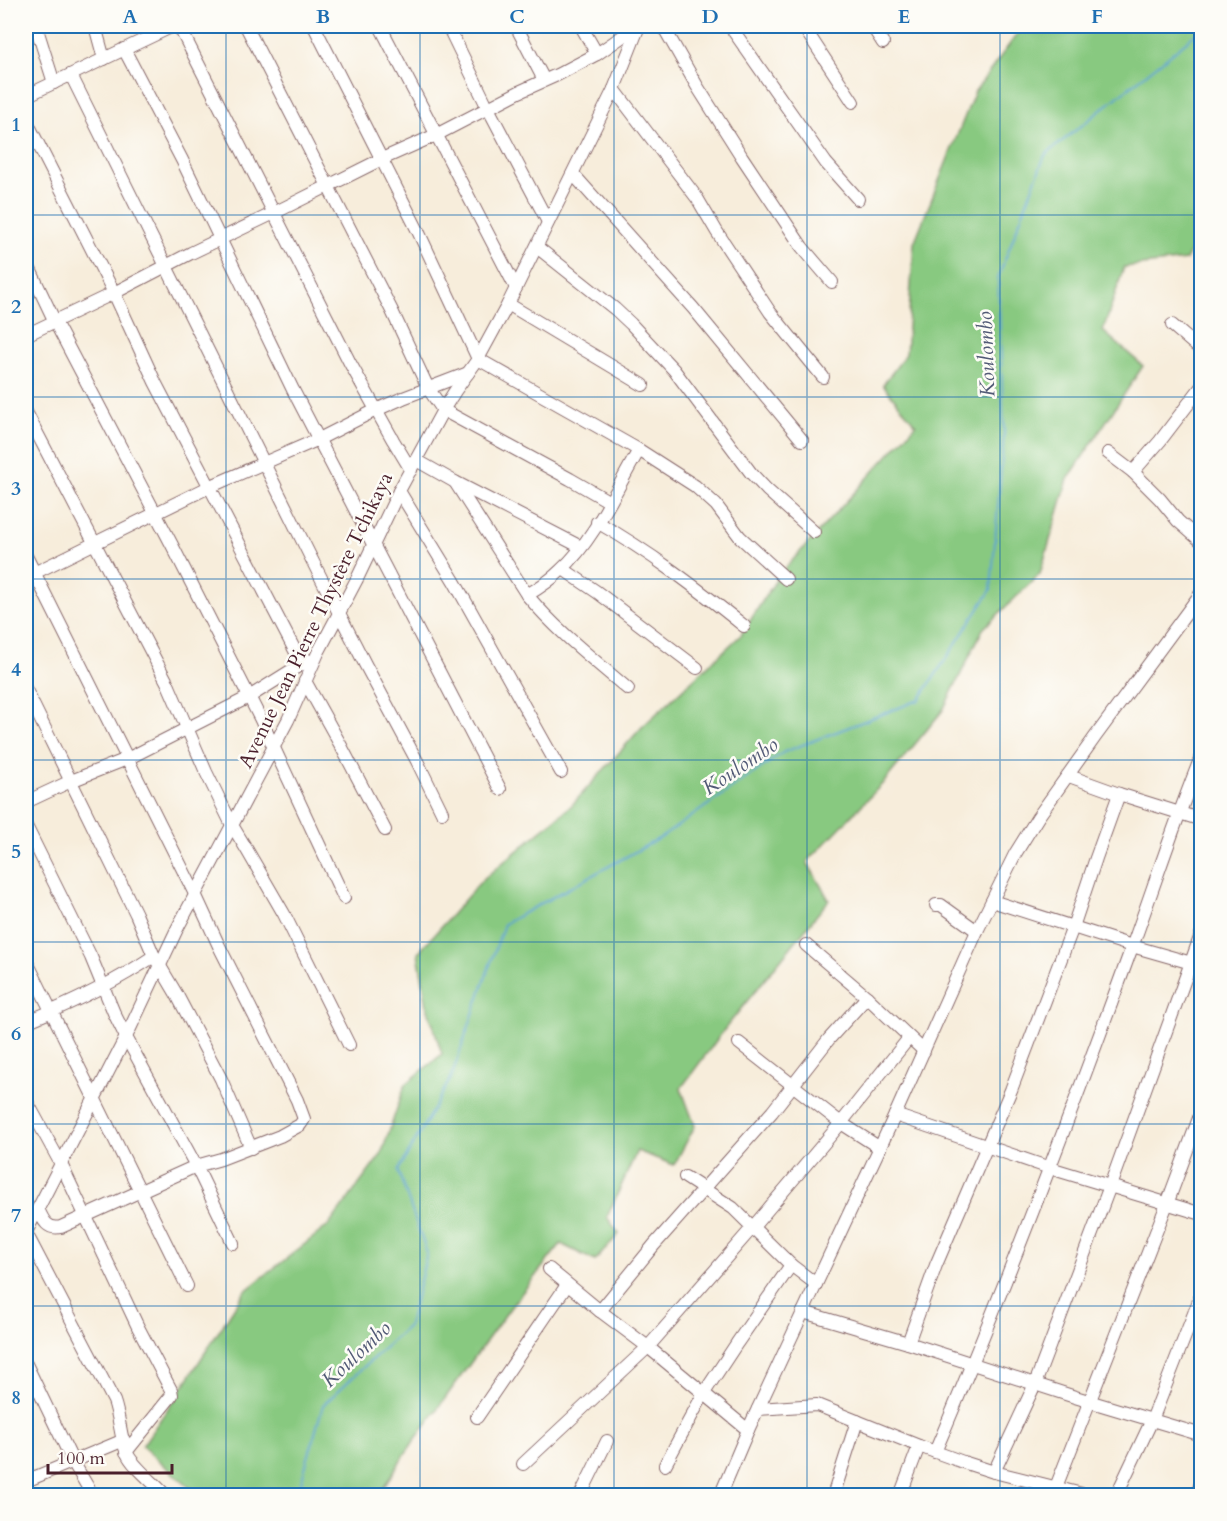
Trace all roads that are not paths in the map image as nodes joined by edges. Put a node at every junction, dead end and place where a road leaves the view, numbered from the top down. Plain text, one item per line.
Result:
1 (36, 26) edge
2 (95, 26) edge
3 (173, 26) edge
4 (179, 26) edge
5 (246, 26) edge
6 (314, 26) edge
7 (380, 26) edge
8 (448, 26) edge
9 (516, 26) edge
10 (581, 26) edge
11 (639, 26) edge
12 (663, 26) edge
13 (730, 26) edge
14 (803, 26) edge
15 (872, 26) edge
16 (153, 30) edge
17 (883, 43) dead end
18 (124, 50) junction
19 (597, 54) junction
20 (104, 59) junction
21 (71, 75) junction
22 (544, 80) junction
23 (54, 83) junction
24 (614, 89) junction
25 (26, 96) edge
26 (853, 102) dead end
27 (488, 108) junction
28 (26, 120) edge
29 (436, 135) junction
30 (382, 159) junction
31 (573, 174) junction
32 (328, 187) junction
33 (858, 199) dead end
34 (274, 213) junction
35 (548, 222) junction
36 (220, 240) junction
37 (537, 246) junction
38 (26, 261) edge
39 (167, 266) junction
40 (832, 282) dead end
41 (516, 288) junction
42 (114, 293) junction
43 (508, 304) junction
44 (55, 322) junction
45 (1172, 325) dead end
46 (26, 335) edge
47 (1202, 351) edge
48 (478, 359) junction
49 (469, 373) junction
50 (823, 376) dead end
51 (643, 385) dead end
52 (1202, 386) edge
53 (428, 388) junction
54 (376, 410) junction
55 (443, 410) junction
56 (26, 412) edge
57 (319, 439) junction
58 (802, 440) dead end
59 (639, 450) junction
60 (1108, 453) dead end
61 (264, 463) junction
62 (414, 465) junction
63 (1133, 472) junction
64 (455, 482) junction
65 (209, 487) junction
66 (399, 491) junction
67 (610, 501) junction
68 (154, 514) junction
69 (597, 522) junction
70 (814, 532) dead end
71 (1202, 542) edge
72 (94, 543) junction
73 (372, 544) junction
74 (581, 547) junction
75 (26, 556) edge
76 (563, 569) junction
77 (30, 575) edge
78 (786, 579) dead end
79 (1202, 592) edge
80 (527, 595) junction
81 (1202, 610) edge
82 (340, 612) junction
83 (1185, 615) junction
84 (744, 626) dead end
85 (318, 653) junction
86 (302, 664) junction
87 (697, 668) dead end
88 (305, 681) junction
89 (628, 688) dead end
90 (26, 690) edge
91 (249, 697) junction
92 (187, 728) junction
93 (274, 748) junction
94 (1202, 755) edge
95 (127, 759) junction
96 (561, 772) dead end
97 (1069, 776) junction
98 (71, 781) junction
99 (500, 789) dead end
100 (1119, 794) junction
101 (26, 802) edge
102 (442, 812) dead end
103 (1179, 812) junction
104 (1202, 820) edge
105 (232, 825) junction
106 (26, 826) edge
107 (385, 830) dead end
108 (195, 894) junction
109 (344, 898) dead end
110 (992, 900) junction
111 (936, 906) dead end
112 (1073, 927) junction
113 (977, 931) junction
114 (1202, 932) edge
115 (806, 945) dead end
116 (1132, 946) junction
117 (26, 960) edge
118 (157, 961) junction
119 (1196, 964) edge
120 (104, 986) junction
121 (867, 997) junction
122 (50, 1012) junction
123 (26, 1022) edge
124 (126, 1036) junction
125 (909, 1038) junction
126 (739, 1042) dead end
127 (349, 1045) dead end
128 (924, 1051) junction
129 (793, 1086) junction
130 (94, 1098) junction
131 (26, 1100) edge
132 (1202, 1110) edge
133 (895, 1115) junction
134 (841, 1123) junction
135 (986, 1146) junction
136 (251, 1148) junction
137 (880, 1148) junction
138 (61, 1164) junction
139 (196, 1166) junction
140 (1050, 1168) junction
141 (685, 1177) dead end
142 (1110, 1186) junction
143 (704, 1188) junction
144 (139, 1191) junction
145 (1167, 1204) junction
146 (38, 1209) junction
147 (1202, 1214) edge
148 (86, 1216) junction
149 (753, 1227) junction
150 (26, 1233) edge
151 (233, 1243) dead end
152 (791, 1265) junction
153 (549, 1269) dead end
154 (816, 1284) junction
155 (567, 1285) junction
156 (187, 1286) dead end
157 (1202, 1293) edge
158 (600, 1311) junction
159 (803, 1312) junction
160 (908, 1343) junction
161 (648, 1347) junction
162 (973, 1363) junction
163 (26, 1364) edge
164 (1035, 1384) junction
165 (704, 1393) junction
166 (1090, 1402) junction
167 (758, 1409) junction
168 (477, 1417) dead end
169 (1152, 1420) junction
170 (857, 1421) junction
171 (748, 1430) junction
172 (1202, 1435) edge
173 (608, 1441) dead end
174 (125, 1446) junction
175 (919, 1446) junction
176 (935, 1452) junction
177 (72, 1460) junction
178 (523, 1464) dead end
179 (665, 1465) dead end
180 (994, 1472) junction
181 (26, 1480) edge
182 (1202, 1481) edge
183 (1052, 1491) edge
184 (93, 1496) edge
185 (166, 1496) edge
186 (580, 1496) edge
187 (720, 1496) edge
188 (833, 1496) edge
189 (900, 1496) edge
190 (1090, 1496) edge
191 (1116, 1496) edge
192 (1196, 1496) edge

1 - 23 street
2 - 20 street
3 - 16 street
4 - 34 street
5 - 32 street
6 - 30 street
7 - 29 street
8 - 27 street
9 - 22 street
10 - 19 street
11 - 19 street
11 - 24 street, Avenue Jean Pierre Thystère Tchikaya
12 - 40 street
13 - 33 street
14 - 26 street
15 - 17 street
16 - 18 street
18 - 20 street
18 - 36 street
19 - 22 street
20 - 21 street
21 - 23 street
21 - 39 street
22 - 27 street
23 - 25 street
24 - 31 street, Avenue Jean Pierre Thystère Tchikaya
24 - 50 street
27 - 29 street
27 - 35 street
28 - 42 street
29 - 30 street
29 - 41 street
30 - 32 street
30 - 48 street
31 - 35 street, Avenue Jean Pierre Thystère Tchikaya
31 - 58 street
32 - 34 street
32 - 53 street
34 - 36 street
34 - 54 street
35 - 37 street, Avenue Jean Pierre Thystère Tchikaya
36 - 39 street
36 - 57 street
37 - 41 street, Avenue Jean Pierre Thystère Tchikaya
37 - 70 street
38 - 44 street
39 - 42 street
39 - 61 street
41 - 43 street, Avenue Jean Pierre Thystère Tchikaya
42 - 44 street
42 - 65 street
43 - 48 street, Avenue Jean Pierre Thystère Tchikaya
43 - 51 street
44 - 46 street
44 - 68 street
45 - 47 street
48 - 49 street, Avenue Jean Pierre Thystère Tchikaya
48 - 59 street
49 - 53 street
49 - 55 street, Avenue Jean Pierre Thystère Tchikaya
52 - 63 street
53 - 54 street
53 - 55 street
54 - 57 street
54 - 62 street
55 - 62 street, Avenue Jean Pierre Thystère Tchikaya
55 - 67 street
56 - 72 street
57 - 61 street
57 - 73 street
59 - 67 street
59 - 78 street
60 - 63 street
61 - 65 street
61 - 82 street
62 - 64 street
62 - 66 street, Avenue Jean Pierre Thystère Tchikaya
63 - 71 street
64 - 74 street
64 - 80 street
65 - 68 street
65 - 86 street
66 - 73 street, Avenue Jean Pierre Thystère Tchikaya
66 - 96 street
67 - 69 street
68 - 72 street
68 - 91 street
69 - 74 street
69 - 84 street
72 - 77 street
72 - 92 street
73 - 82 street, Avenue Jean Pierre Thystère Tchikaya
73 - 99 street
74 - 76 street
75 - 77 street
76 - 80 street
76 - 87 street
77 - 95 street
79 - 83 street
80 - 89 street
81 - 83 street
82 - 85 street, Avenue Jean Pierre Thystère Tchikaya
82 - 102 street
83 - 97 street
85 - 86 street
85 - 88 street, Avenue Jean Pierre Thystère Tchikaya
86 - 91 street
88 - 93 street, Avenue Jean Pierre Thystère Tchikaya
88 - 107 street
90 - 98 street
91 - 92 street
91 - 93 street
92 - 95 street
92 - 105 street
93 - 105 street, Avenue Jean Pierre Thystère Tchikaya
93 - 109 street
94 - 103 street
95 - 98 street
95 - 108 street
97 - 100 street
97 - 110 street
98 - 101 street
98 - 118 street
100 - 103 street
100 - 112 street
103 - 104 street
103 - 116 street
105 - 108 street, Avenue Jean Pierre Thystère Tchikaya
105 - 127 street
106 - 120 street
108 - 118 street, Avenue Jean Pierre Thystère Tchikaya
108 - 136 street
110 - 112 street
110 - 113 street
111 - 113 street
112 - 116 street
112 - 135 street
113 - 128 street
114 - 119 street
115 - 121 street
116 - 119 street
116 - 140 street
117 - 122 street
118 - 120 street
118 - 124 street, Avenue Jean Pierre Thystère Tchikaya
118 - 136 street
119 - 142 street
120 - 122 street
120 - 124 street
121 - 125 street
121 - 129 street
122 - 123 street
122 - 130 street
124 - 130 street, Avenue Jean Pierre Thystère Tchikaya
124 - 139 street
125 - 128 street
125 - 134 street
126 - 129 street
128 - 133 street
129 - 134 street
129 - 143 street
130 - 138 street, Avenue Jean Pierre Thystère Tchikaya
130 - 144 street
131 - 138 street
132 - 145 street
133 - 135 street
133 - 137 street
134 - 137 street
134 - 149 street
135 - 140 street
135 - 160 street
136 - 139 street
137 - 154 street
138 - 146 street, Avenue Jean Pierre Thystère Tchikaya
138 - 148 street
139 - 144 street
139 - 151 street
140 - 142 street
140 - 162 street
141 - 143 street
142 - 145 street
142 - 164 street
143 - 149 street
143 - 158 street
144 - 148 street
144 - 156 street
145 - 147 street
145 - 166 street
146 - 148 street
146 - 150 street, Avenue Jean Pierre Thystère Tchikaya
148 - 174 street
149 - 152 street
149 - 161 street
150 - 174 street
152 - 154 street
152 - 165 street
153 - 155 street
154 - 159 street
155 - 158 street
155 - 168 street
157 - 169 street
158 - 161 street
159 - 160 street
159 - 167 street
160 - 162 street
161 - 165 street
161 - 178 street
162 - 164 street
162 - 176 street
163 - 177 street
164 - 166 street
164 - 180 street
165 - 171 street
165 - 179 street
166 - 169 street
166 - 183 street
167 - 170 street
167 - 171 street
169 - 172 street
169 - 191 street
170 - 175 street
170 - 188 street
171 - 187 street
173 - 186 street
174 - 177 street
174 - 185 street
175 - 176 street
175 - 189 street
176 - 180 street
177 - 181 street
177 - 184 street
180 - 183 street
182 - 192 street
183 - 190 street

